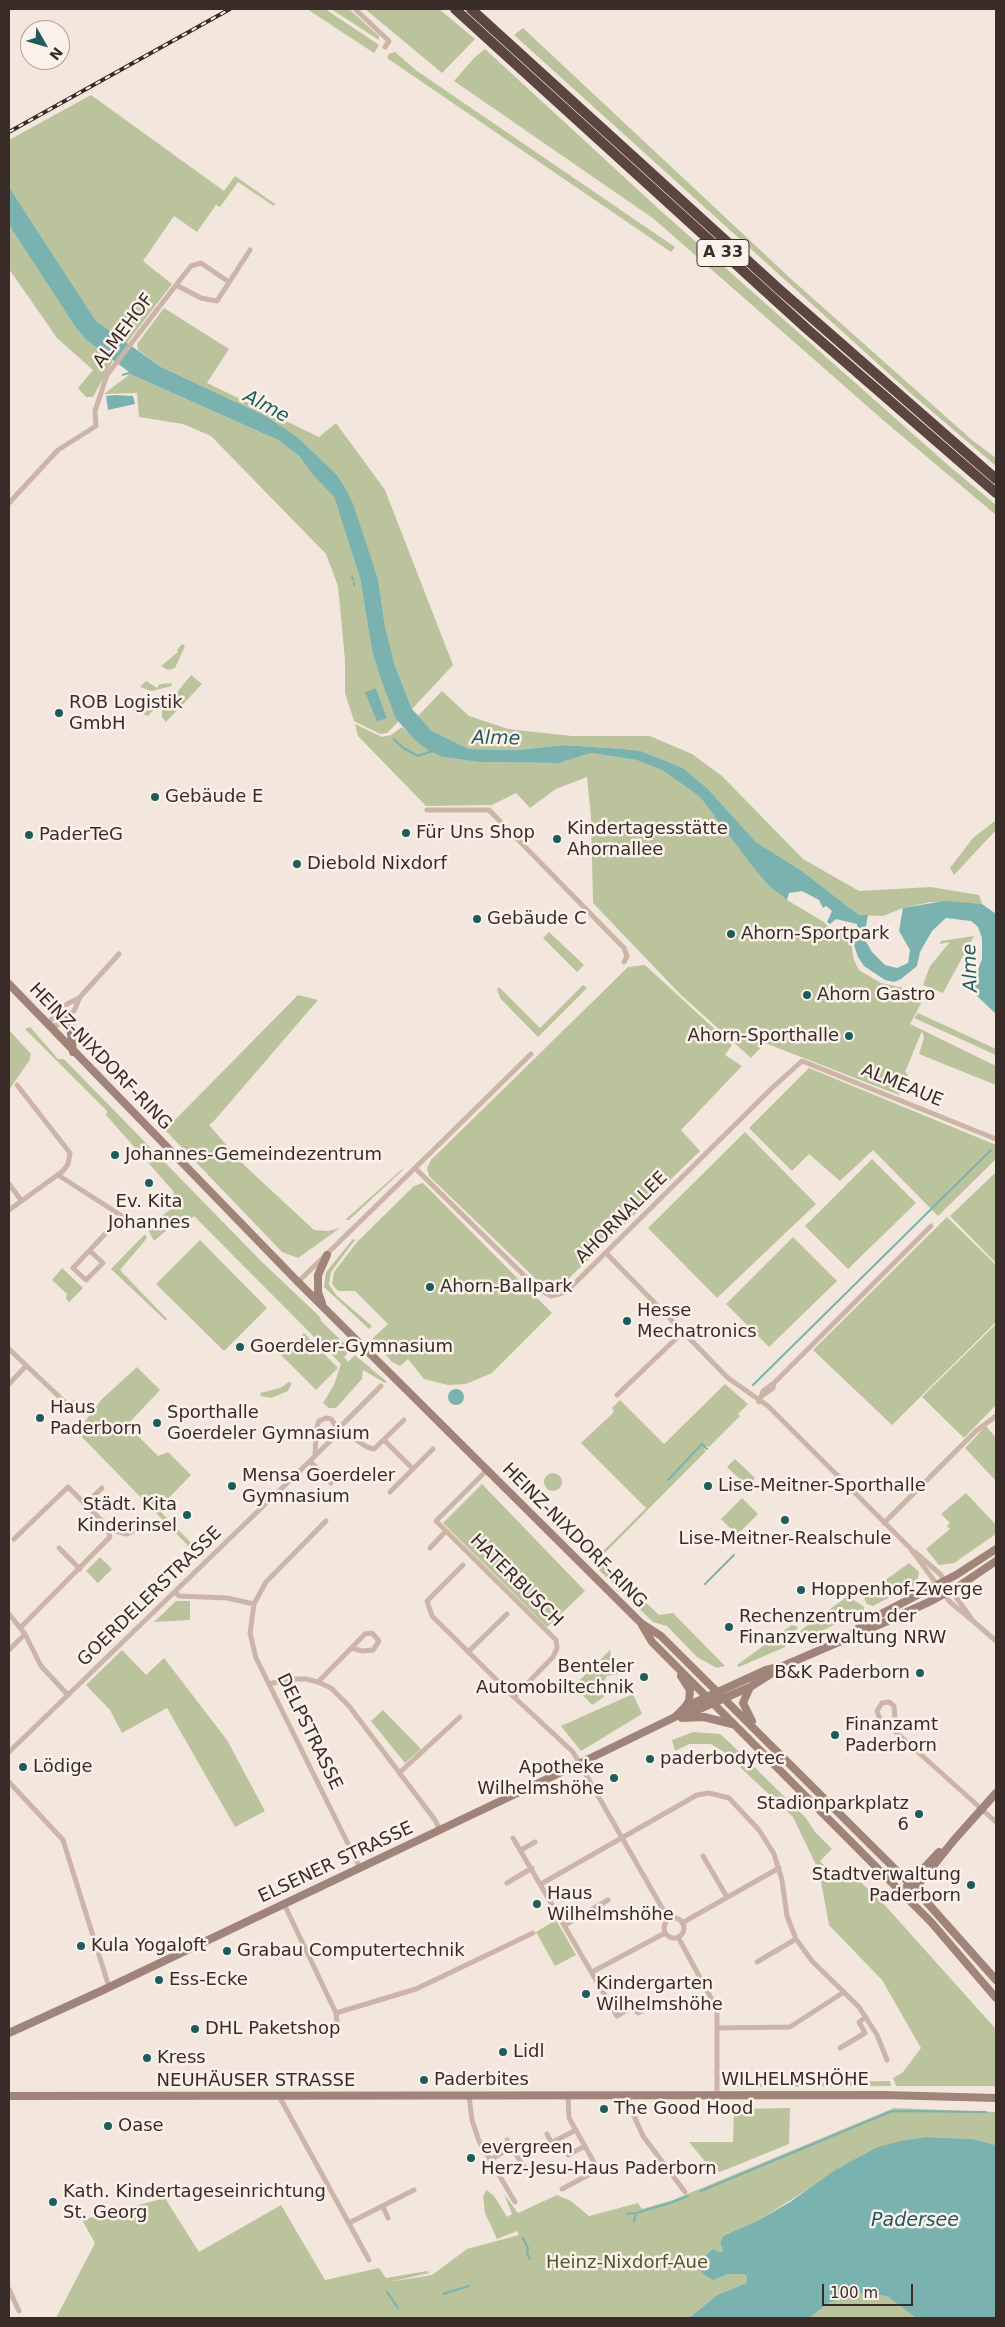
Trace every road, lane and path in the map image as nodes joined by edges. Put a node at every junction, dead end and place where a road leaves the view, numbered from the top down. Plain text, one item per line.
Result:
1 (355, 9) edge
2 (454, 9) edge
3 (471, 9) edge
4 (385, 47) dead end
5 (250, 250) dead end
6 (229, 282) junction
7 (176, 284) junction
8 (996, 479) edge
9 (996, 493) edge
10 (9, 503) edge
11 (427, 810) dead end
12 (119, 954) dead end
13 (624, 962) dead end
14 (9, 984) edge
15 (80, 997) junction
16 (69, 1015) junction
17 (48, 1024) junction
18 (73, 1052) junction
19 (532, 1054) dead end
20 (798, 1063) joint
21 (17, 1085) dead end
22 (996, 1139) edge
23 (414, 1168) junction
24 (58, 1175) junction
25 (9, 1184) edge
26 (21, 1200) junction
27 (9, 1210) edge
28 (932, 1226) dead end
29 (90, 1251) junction
30 (606, 1253) junction
31 (327, 1255) junction
32 (298, 1282) junction
33 (324, 1307) junction
34 (683, 1332) junction
35 (9, 1349) edge
36 (26, 1366) junction
37 (9, 1384) edge
38 (382, 1386) dead end
39 (617, 1395) dead end
40 (761, 1399) junction
41 (74, 1403) dead end
42 (996, 1416) edge
43 (404, 1420) dead end
44 (337, 1432) junction
45 (384, 1440) junction
46 (433, 1449) dead end
47 (315, 1456) junction
48 (310, 1461) junction
49 (413, 1469) junction
50 (487, 1470) junction
51 (332, 1483) dead end
52 (102, 1488) dead end
53 (390, 1492) dead end
54 (85, 1504) junction
55 (444, 1512) joint
56 (326, 1521) dead end
57 (884, 1523) junction
58 (142, 1527) dead end
59 (108, 1529) junction
60 (446, 1531) junction
61 (14, 1539) dead end
62 (59, 1548) dead end
63 (430, 1548) dead end
64 (910, 1548) junction
65 (996, 1549) edge
66 (996, 1561) edge
67 (463, 1564) dead end
68 (80, 1569) junction
69 (946, 1580) junction
70 (937, 1585) junction
71 (953, 1589) junction
72 (175, 1592) junction
73 (942, 1595) junction
74 (254, 1604) junction
75 (9, 1614) edge
76 (507, 1614) dead end
77 (973, 1621) junction
78 (641, 1623) junction
79 (21, 1627) junction
80 (25, 1634) junction
81 (839, 1640) junction
82 (996, 1641) edge
83 (352, 1648) junction
84 (9, 1650) edge
85 (468, 1652) junction
86 (783, 1666) junction
87 (677, 1667) junction
88 (318, 1682) junction
89 (269, 1684) junction
90 (750, 1687) junction
91 (718, 1692) junction
92 (68, 1695) junction
93 (514, 1697) junction
94 (707, 1697) junction
95 (724, 1699) junction
96 (713, 1703) junction
97 (685, 1708) junction
98 (460, 1717) dead end
99 (678, 1717) junction
100 (734, 1724) junction
101 (756, 1730) junction
102 (896, 1732) junction
103 (9, 1752) edge
104 (580, 1764) junction
105 (399, 1773) junction
106 (9, 1782) edge
107 (996, 1793) edge
108 (982, 1809) junction
109 (996, 1822) edge
110 (440, 1830) junction
111 (513, 1838) dead end
112 (621, 1838) junction
113 (535, 1842) dead end
114 (521, 1850) junction
115 (703, 1856) dead end
116 (360, 1868) junction
117 (532, 1868) junction
118 (779, 1868) junction
119 (507, 1882) dead end
120 (541, 1884) junction
121 (912, 1886) junction
122 (904, 1895) junction
123 (727, 1897) junction
124 (608, 1900) dead end
125 (284, 1904) junction
126 (668, 1920) junction
127 (682, 1923) junction
128 (565, 1925) junction
129 (533, 1933) dead end
130 (665, 1933) junction
131 (678, 1937) junction
132 (796, 1939) junction
133 (757, 1962) dead end
134 (592, 1972) junction
135 (996, 1980) edge
136 (109, 1987) junction
137 (844, 1992) junction
138 (996, 1998) edge
139 (655, 2004) dead end
140 (336, 2013) junction
141 (866, 2018) junction
142 (718, 2028) junction
143 (338, 2031) dead end
144 (9, 2033) edge
145 (840, 2048) dead end
146 (887, 2060) dead end
147 (996, 2093) edge
148 (717, 2095) junction
149 (9, 2096) edge
150 (279, 2096) junction
151 (468, 2096) junction
152 (502, 2096) joint
153 (568, 2096) junction
154 (628, 2096) junction
155 (963, 2096) junction
156 (996, 2098) edge
157 (576, 2130) junction
158 (547, 2134) dead end
159 (507, 2140) dead end
160 (584, 2146) junction
161 (511, 2147) junction
162 (565, 2149) dead end
163 (490, 2160) junction
164 (525, 2169) dead end
165 (562, 2189) dead end
166 (414, 2190) dead end
167 (686, 2192) dead end
168 (515, 2202) dead end
169 (383, 2207) junction
170 (388, 2218) dead end
171 (349, 2223) junction
172 (369, 2260) dead end
173 (9, 2289) edge
174 (19, 2311) dead end

1 - 4 street
2 - 9 highway, A 33
3 - 8 highway, A 33
5 - 6 street, ALMEHOF
6 - 7 street, ALMEHOF
6 - 7 street, ALMEHOF
7 - 10 street, ALMEHOF
11 - 13 street
12 - 15 street
14 - 17 main road, HEINZ-NIXDORF-RING
15 - 16 street
15 - 17 street
16 - 17 street
16 - 18 main road
17 - 18 main road, HEINZ-NIXDORF-RING
18 - 32 main road, HEINZ-NIXDORF-RING
19 - 23 street
20 - 22 street, ALMEAUE
20 - 30 street, AHORNALLEE
21 - 24 street
23 - 30 street, AHORNALLEE
23 - 31 street
24 - 26 street
24 - 29 street
25 - 26 street
26 - 27 street
28 - 40 street
29 - 29 street
30 - 34 street
31 - 32 street
31 - 33 main road
32 - 33 main road, HEINZ-NIXDORF-RING
33 - 50 main road, HEINZ-NIXDORF-RING
34 - 39 street
34 - 40 street
35 - 36 street
36 - 37 street
36 - 41 street
38 - 44 street, GOERDELERSTRASSE
40 - 57 street
42 - 57 street
43 - 45 street
44 - 45 street
44 - 47 street, GOERDELERSTRASSE
44 - 47 street
45 - 49 street
46 - 49 street
47 - 48 street, GOERDELERSTRASSE
48 - 51 street
48 - 72 street, GOERDELERSTRASSE
49 - 53 street
50 - 55 street, HEINZ-NIXDORF-RING
50 - 78 main road, HEINZ-NIXDORF-RING
52 - 54 street
54 - 59 street
54 - 61 street
55 - 60 street, HATERBUSCH
56 - 74 street, DELPSTRASSE
57 - 64 street
58 - 59 street
59 - 68 street
60 - 63 street, HATERBUSCH
60 - 93 street, HATERBUSCH
62 - 68 street
64 - 69 street
64 - 70 street
65 - 69 main road
66 - 71 main road
67 - 85 street, HATERBUSCH
68 - 79 street
69 - 70 main road
69 - 71 street
70 - 73 street
70 - 81 main road
71 - 73 main road
71 - 77 street
72 - 74 street
72 - 92 street, GOERDELERSTRASSE
73 - 77 street
73 - 81 main road
74 - 89 street, DELPSTRASSE
75 - 79 street
76 - 85 street, HATERBUSCH
77 - 82 street
78 - 87 main road, HEINZ-NIXDORF-RING
78 - 91 main road, HEINZ-NIXDORF-RING
79 - 80 street
80 - 84 street
80 - 92 street
81 - 86 main road
83 - 83 street
83 - 88 street
85 - 93 street, HATERBUSCH
86 - 90 main road, ELSENER STRASSE
86 - 91 main road, ELSENER STRASSE
87 - 94 main road, HEINZ-NIXDORF-RING
87 - 97 main road
88 - 89 street
88 - 105 street
89 - 116 street, DELPSTRASSE
90 - 95 main road, ELSENER STRASSE
90 - 101 main road
91 - 94 main road, ELSENER STRASSE
91 - 95 main road, HEINZ-NIXDORF-RING
92 - 103 street, GOERDELERSTRASSE
93 - 104 street, HATERBUSCH
94 - 96 main road, HEINZ-NIXDORF-RING
94 - 97 main road, ELSENER STRASSE
95 - 96 main road, ELSENER STRASSE
95 - 101 main road, HEINZ-NIXDORF-RING
96 - 99 main road, ELSENER STRASSE
96 - 100 main road, HEINZ-NIXDORF-RING
97 - 99 main road, ELSENER STRASSE
98 - 105 street
99 - 100 main road
99 - 104 main road, ELSENER STRASSE
100 - 122 main road, HEINZ-NIXDORF-RING
101 - 121 main road, HEINZ-NIXDORF-RING
102 - 102 street
102 - 108 street
104 - 110 main road, ELSENER STRASSE
104 - 112 street, HATERBUSCH
105 - 110 street
106 - 136 street
107 - 108 main road
108 - 109 street
108 - 121 main road
110 - 116 main road, ELSENER STRASSE
111 - 114 street
112 - 118 street
112 - 120 street
112 - 126 street, HATERBUSCH
113 - 114 street
114 - 117 street
115 - 123 street
116 - 125 main road, ELSENER STRASSE
117 - 119 street
117 - 120 street
118 - 123 street
118 - 132 street
120 - 128 street
121 - 122 main road
121 - 135 main road, HEINZ-NIXDORF-RING
122 - 138 main road, HEINZ-NIXDORF-RING
123 - 127 street
124 - 128 street
125 - 136 main road, ELSENER STRASSE
125 - 140 street
126 - 127 street
126 - 130 street
127 - 131 street
128 - 134 street
129 - 140 street
130 - 131 street
130 - 134 street
131 - 142 street
132 - 133 street
132 - 137 street
134 - 139 street
136 - 144 main road, ELSENER STRASSE
137 - 141 street
137 - 142 street
140 - 143 street
141 - 145 street
141 - 146 street
142 - 148 street
147 - 155 main road, WILHELMSHÖHE
148 - 154 main road, WILHELMSHÖHE
148 - 155 main road, WILHELMSHÖHE
149 - 150 main road, NEUHÄUSER STRASSE
150 - 151 main road, NEUHÄUSER STRASSE
150 - 171 street
151 - 152 main road, NEUHÄUSER STRASSE
151 - 163 street
152 - 153 main road, WILHELMSHÖHE
153 - 154 main road, WILHELMSHÖHE
153 - 157 street
154 - 167 street
155 - 156 main road, WILHELMSHÖHE
157 - 158 street
157 - 160 street
159 - 161 street
160 - 162 street
160 - 165 street
161 - 163 street
161 - 164 street
163 - 168 street
166 - 169 street
169 - 170 street
169 - 171 street
171 - 172 street
173 - 174 street

